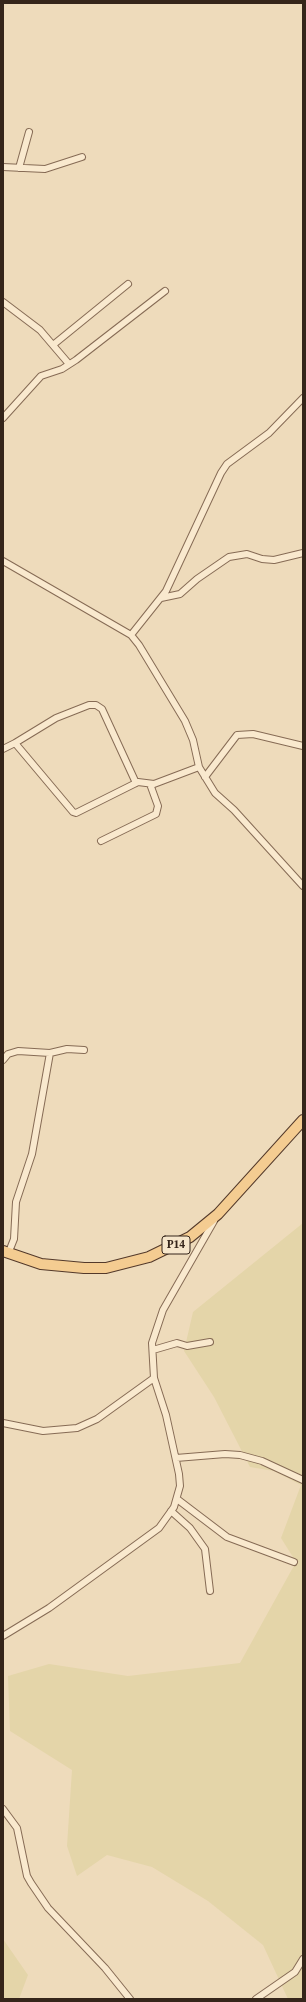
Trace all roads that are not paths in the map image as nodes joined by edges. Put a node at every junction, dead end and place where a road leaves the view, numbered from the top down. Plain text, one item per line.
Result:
1 (29, 132) dead end
2 (82, 157) dead end
3 (3, 167) edge
4 (19, 168) junction
5 (128, 284) dead end
6 (165, 291) dead end
7 (3, 302) edge
8 (53, 345) junction
9 (69, 364) junction
10 (303, 398) edge
11 (3, 418) edge
12 (303, 553) edge
13 (3, 561) edge
14 (161, 598) junction
15 (131, 635) junction
16 (14, 743) junction
17 (303, 746) edge
18 (3, 749) edge
19 (199, 767) junction
20 (205, 777) junction
21 (136, 783) junction
22 (150, 784) junction
23 (101, 841) dead end
24 (303, 886) edge
25 (84, 1050) dead end
26 (50, 1053) junction
27 (3, 1060) edge
28 (303, 1120) edge
29 (218, 1214) junction
30 (5, 1252) edge
31 (210, 1342) dead end
32 (153, 1350) junction
33 (154, 1378) junction
34 (3, 1423) edge
35 (176, 1458) junction
36 (303, 1480) edge
37 (177, 1499) junction
38 (171, 1511) junction
39 (294, 1562) dead end
40 (210, 1591) dead end
41 (3, 1636) edge
42 (3, 1809) edge
43 (303, 1959) edge
44 (303, 1970) edge
45 (295, 1972) junction
46 (130, 1999) edge
47 (256, 1999) edge

1 - 4 street
2 - 4 street
3 - 4 street
5 - 8 street
6 - 9 street
7 - 8 street
8 - 9 street
9 - 11 street
10 - 14 street
12 - 14 street
13 - 15 street
14 - 15 street
15 - 19 street
16 - 18 street
16 - 21 street
16 - 21 street
17 - 20 street
19 - 20 street
19 - 22 street
20 - 24 street
21 - 22 street
22 - 23 street
25 - 26 street
26 - 27 street
26 - 30 street
28 - 29 main road, P14
29 - 30 main road, P14
29 - 32 street
31 - 32 street
32 - 33 street
33 - 34 street
33 - 35 street
35 - 36 street
35 - 37 street
37 - 38 street
37 - 39 street
38 - 40 street
38 - 41 street
42 - 46 street
43 - 45 street
44 - 45 street
45 - 47 street

